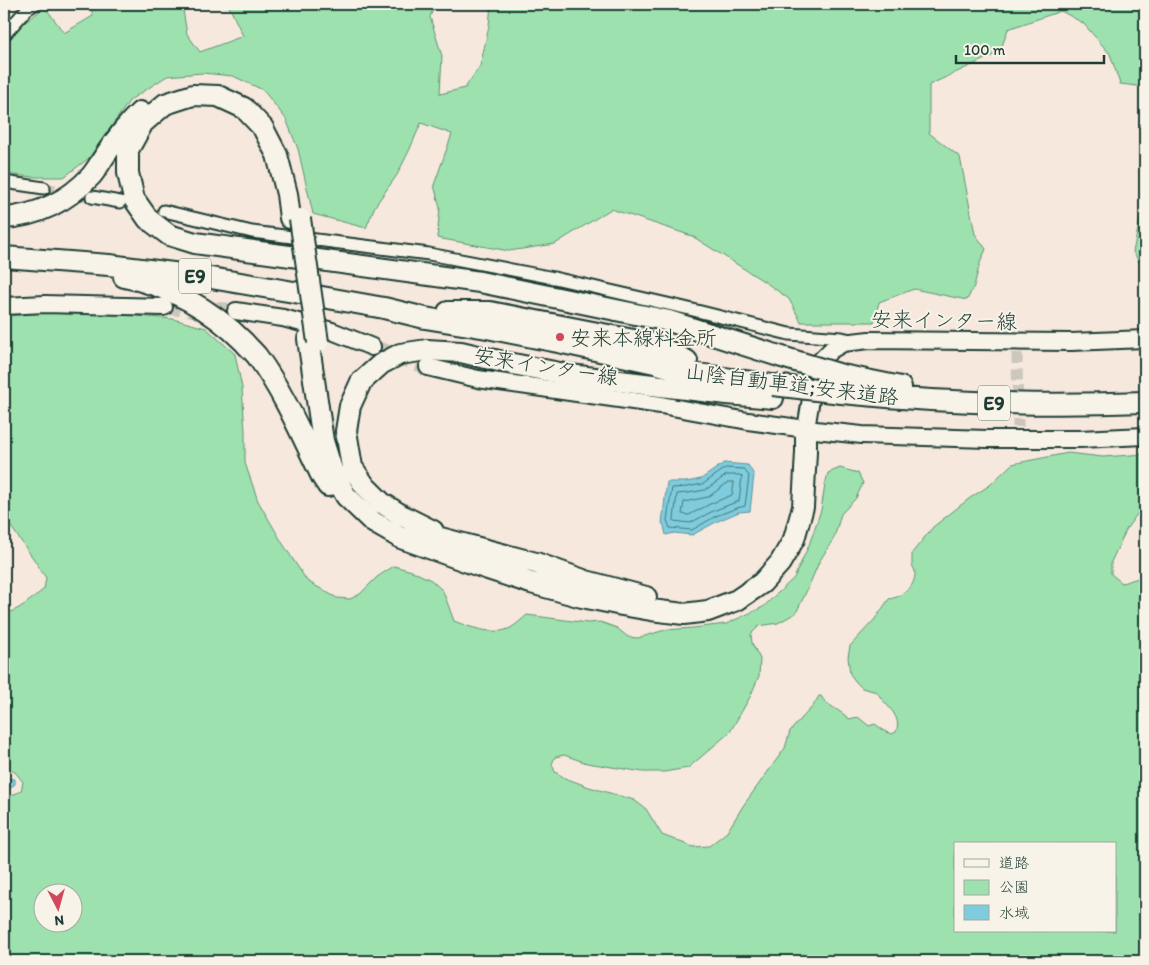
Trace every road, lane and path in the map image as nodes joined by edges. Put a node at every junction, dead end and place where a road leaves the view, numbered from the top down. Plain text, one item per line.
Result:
1 (35, 4) edge
2 (4, 35) edge
3 (4, 182) edge
4 (44, 188) tunnel mouth
5 (92, 197) tunnel mouth
6 (120, 202) dead end
7 (164, 211) dead end
8 (4, 218) edge
9 (295, 218) junction
10 (4, 257) edge
11 (74, 262) junction
12 (4, 306) edge
13 (164, 307) tunnel mouth
14 (236, 311) tunnel mouth
15 (1145, 339) edge
16 (854, 341) junction
17 (372, 347) tunnel mouth
18 (428, 367) tunnel mouth
19 (773, 388) junction
20 (842, 389) junction
21 (1145, 396) edge
22 (988, 400) junction
23 (1145, 402) edge
24 (806, 430) junction
25 (1145, 436) edge
26 (485, 559) junction

1 - 2 street
3 - 4 street
5 - 6 street
7 - 16 street
8 - 9 highway
9 - 20 highway, bridge
9 - 26 highway
10 - 11 highway, E9
11 - 19 highway, 山陰自動車道;安来道路 / E9
11 - 26 highway
12 - 13 main road
14 - 17 main road
15 - 16 main road, 安来インター線
16 - 24 main road, 安来インター線
18 - 24 main road, 安来インター線
19 - 20 highway
19 - 26 highway
20 - 22 highway
20 - 22 highway
21 - 22 highway, E9
22 - 23 highway, E9
24 - 25 main road, 安来インター線
24 - 26 highway

